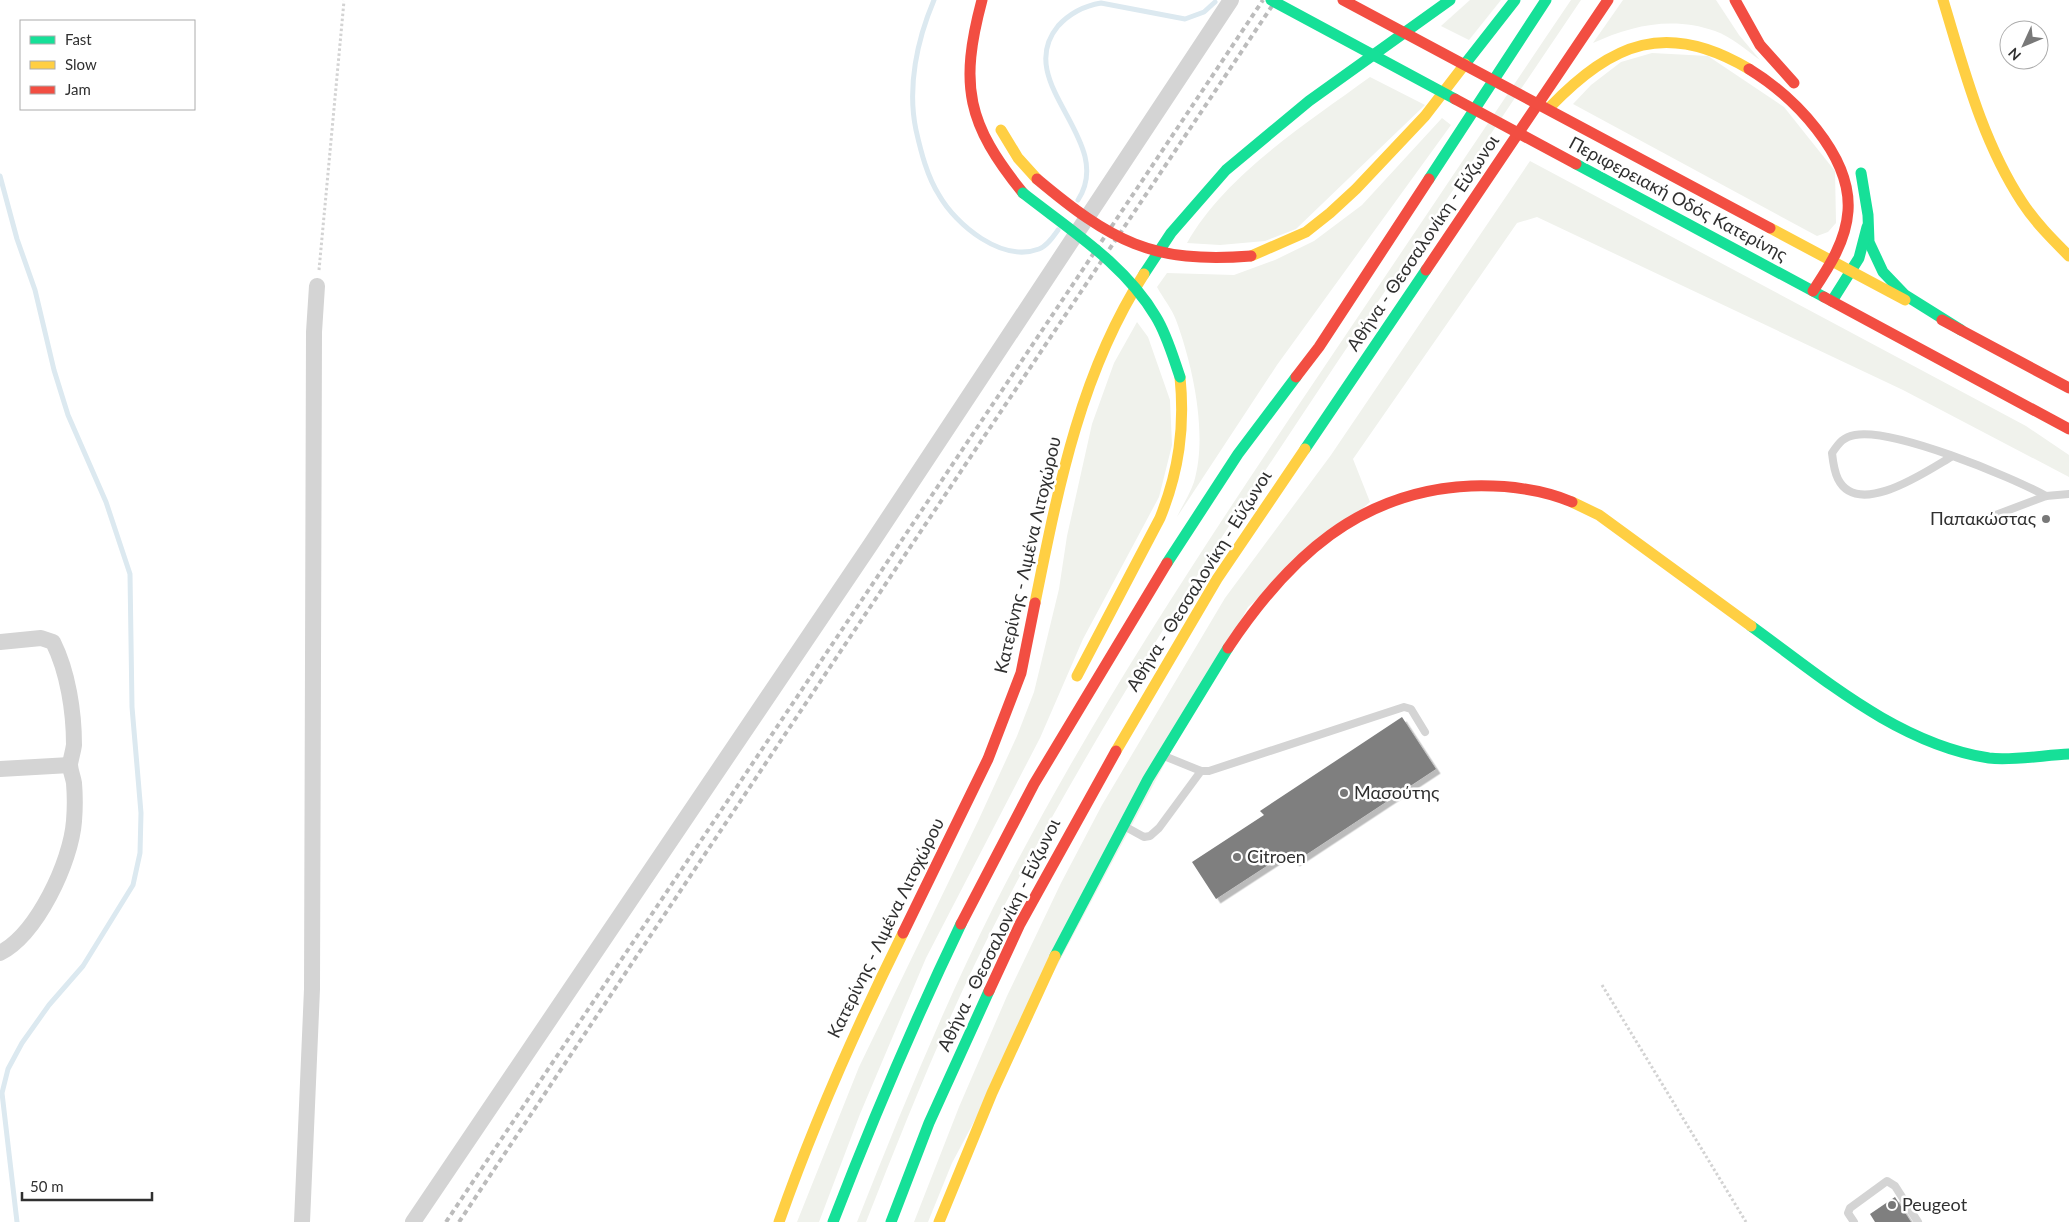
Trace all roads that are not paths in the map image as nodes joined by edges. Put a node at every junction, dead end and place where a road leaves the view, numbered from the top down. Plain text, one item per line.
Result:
1 (982, 0) edge
2 (1231, 0) edge
3 (1271, 0) edge
4 (1343, 0) edge
5 (1450, 0) edge
6 (1514, 0) edge
7 (1546, 0) edge
8 (1608, 0) edge
9 (1735, 0) edge
10 (1943, 0) edge
11 (1799, 88) dead end
12 (997, 122) dead end
13 (1856, 162) dead end
14 (1499, 163) junction
15 (1868, 218) junction
16 (2069, 256) edge
17 (1833, 262) junction
18 (1852, 272) junction
19 (317, 286) road end
20 (1813, 291) junction
21 (1832, 302) junction
22 (1961, 330) junction
23 (2069, 388) edge
24 (2058, 422) junction
25 (2069, 429) edge
26 (2069, 433) edge
27 (1951, 457) junction
28 (2069, 494) edge
29 (2046, 496) junction
30 (1985, 519) dead end
31 (0, 642) edge
32 (1073, 684) dead end
33 (1425, 732) dead end
34 (1050, 734) dead end
35 (2069, 754) edge
36 (1162, 755) junction
37 (70, 765) junction
38 (0, 769) edge
39 (1201, 770) junction
40 (1034, 784) junction
41 (1123, 824) junction
42 (0, 953) edge
43 (302, 1222) edge
44 (413, 1222) edge
45 (779, 1222) edge
46 (834, 1222) edge
47 (891, 1222) edge
48 (939, 1222) edge
49 (1854, 1222) edge
50 (1918, 1222) edge

1 - 32 main road, bridge
2 - 44 street
3 - 20 main road, Περιφερειακή Οδός Κατερίνης, bridge
4 - 17 main road, Περιφερειακή Οδός Κατερίνης, bridge
5 - 45 main road, Κατερίνης - Λιμένα Λιτοχώρου
6 - 12 main road, bridge
7 - 40 main road, Αθήνα - Θεσσαλονίκη - Εύζωνοι
8 - 14 main road, Αθήνα - Θεσσαλονίκη - Εύζωνοι
9 - 11 main road
10 - 16 main road
13 - 15 main road
14 - 17 main road
14 - 47 main road, Αθήνα - Θεσσαλονίκη - Εύζωνοι
15 - 18 main road
15 - 22 main road
17 - 18 main road, Περιφερειακή Οδός Κατερίνης
17 - 20 main road
18 - 21 main road
18 - 22 main road, Περιφερειακή Οδός Κατερίνης
19 - 43 street
20 - 21 main road, Περιφερειακή Οδός Κατερίνης
21 - 24 main road, Περιφερειακή Οδός Κατερίνης
22 - 23 main road, Περιφερειακή Οδός Κατερίνης
24 - 25 main road, Περιφερειακή Οδός Κατερίνης
24 - 26 main road
27 - 27 lane
27 - 29 lane
28 - 29 lane
29 - 30 lane
31 - 37 street
33 - 39 lane
34 - 40 main road
35 - 36 main road
36 - 39 lane
36 - 41 main road
37 - 38 street
37 - 42 street
39 - 41 lane
40 - 46 main road, Αθήνα - Θεσσαλονίκη - Εύζωνοι
41 - 48 main road
49 - 50 lane

